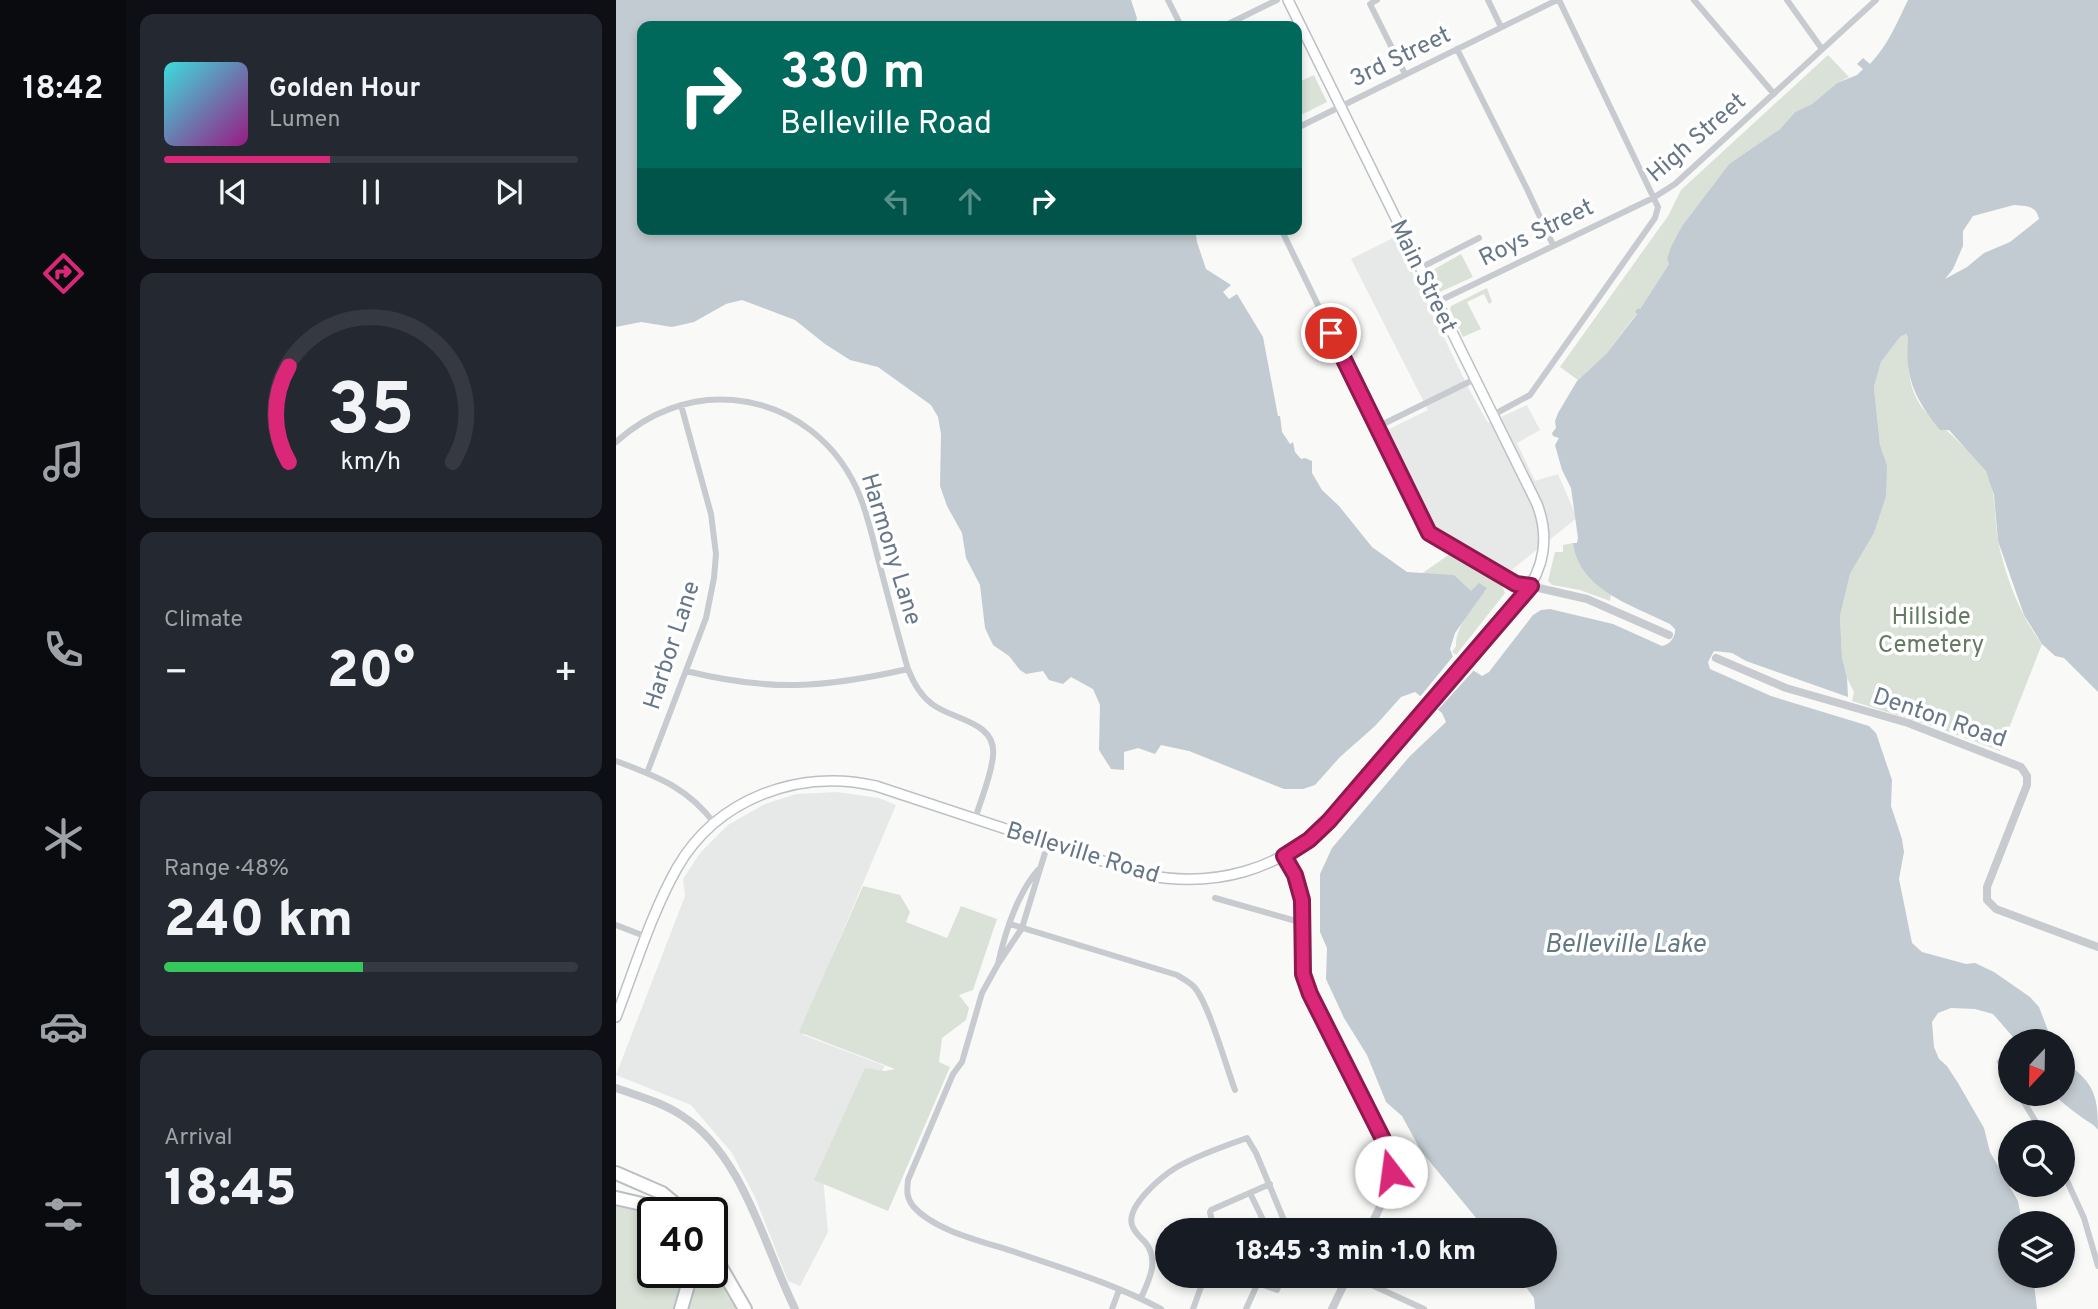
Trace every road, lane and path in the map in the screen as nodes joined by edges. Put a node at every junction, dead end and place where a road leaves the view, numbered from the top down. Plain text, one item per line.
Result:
1 (1168, 0) edge
2 (1277, 0) edge
3 (1289, 0) edge
4 (1377, 0) edge
5 (1488, 0) edge
6 (1558, 0) edge
7 (1693, 0) edge
8 (1787, 0) edge
9 (1876, 0) edge
10 (1178, 21) edge
11 (1234, 21) edge
12 (1299, 21) edge
13 (1302, 27) edge
14 (1501, 27) junction
15 (1457, 49) junction
16 (1822, 50) junction
17 (1405, 74) junction
18 (1774, 94) junction
19 (1340, 107) junction
20 (1302, 126) edge
21 (1653, 198) junction
22 (1284, 235) edge
23 (1479, 239) dead end
24 (1553, 245) junction
25 (1420, 268) junction
26 (1437, 302) junction
27 (1475, 379) junction
28 (681, 405) junction
29 (1493, 415) junction
30 (1377, 428) junction
31 (616, 442) edge
32 (1543, 556) joint
33 (1531, 586) junction
34 (1670, 635) dead end
35 (1716, 658) dead end
36 (908, 669) junction
37 (686, 670) junction
38 (616, 761) edge
39 (647, 773) junction
40 (975, 819) junction
41 (715, 824) junction
42 (1048, 843) junction
43 (1284, 856) junction
44 (1038, 870) junction
45 (1214, 898) dead end
46 (1303, 923) junction
47 (1010, 924) junction
48 (616, 925) edge
49 (1022, 928) junction
50 (647, 937) junction
51 (2098, 947) edge
52 (998, 964) junction
53 (616, 1017) edge
54 (616, 1088) edge
55 (1235, 1090) dead end
56 (616, 1173) edge
57 (1270, 1184) junction
58 (1250, 1193) junction
59 (667, 1197) edge
60 (2074, 1197) edge
61 (616, 1198) edge
62 (637, 1203) edge
63 (1211, 1218) edge
64 (1262, 1218) edge
65 (1283, 1218) edge
66 (1374, 1218) edge
67 (2098, 1266) edge
68 (728, 1280) edge
69 (687, 1288) edge
70 (1201, 1288) edge
71 (1255, 1288) edge
72 (1343, 1288) edge
73 (1377, 1288) edge
74 (1119, 1290) junction
75 (1141, 1298) junction
76 (681, 1309) edge
77 (745, 1309) edge
78 (795, 1309) edge
79 (1112, 1309) edge
80 (1161, 1309) edge
81 (1193, 1309) edge
82 (1246, 1309) edge
83 (1332, 1309) edge
84 (1424, 1309) edge

1 - 10 street
2 - 11 street
3 - 12 main road, Main Street
4 - 17 street
5 - 14 street
6 - 14 street, 3rd Street
6 - 21 street
7 - 18 street
8 - 16 street
9 - 16 street, High Street
13 - 19 main road, Main Street
14 - 15 street, 3rd Street
15 - 17 street, 3rd Street
15 - 24 street
16 - 18 street, High Street
17 - 19 street, 3rd Street
18 - 21 street, High Street
19 - 20 street, 3rd Street
19 - 25 main road, Main Street
21 - 24 street, Roys Street
21 - 29 street, High Street
22 - 30 street
23 - 25 street
24 - 26 street, Roys Street
25 - 26 main road, Main Street
26 - 27 main road, Main Street
27 - 29 main road, Main Street
27 - 30 street
28 - 31 street, Harmony Lane
28 - 36 street, Harmony Lane
28 - 37 street, Harbor Lane
29 - 32 main road, Main Street
30 - 33 street
32 - 33 main road, Belleville Road
33 - 34 street
33 - 43 main road, Belleville Road
35 - 51 street, Denton Road
36 - 37 street
36 - 40 street, Harmony Lane
37 - 39 street, Harbor Lane
38 - 39 street
39 - 41 street
40 - 41 main road, Belleville Road
40 - 42 main road, Belleville Road
41 - 50 main road, Belleville Road
42 - 43 main road, Belleville Road
42 - 44 street
43 - 46 street
44 - 47 street
44 - 49 street
45 - 46 street
46 - 66 street
47 - 49 street
47 - 52 street
48 - 50 street
49 - 52 street
49 - 55 street
50 - 53 main road, Belleville Road
52 - 74 street
54 - 78 street
56 - 59 highway
57 - 58 street
57 - 65 street
57 - 75 street
58 - 63 street
58 - 64 street
60 - 67 street
61 - 62 highway
68 - 77 highway
69 - 76 highway
70 - 81 street
71 - 82 street
72 - 83 street
73 - 84 street
74 - 75 street
74 - 79 street
75 - 80 street

